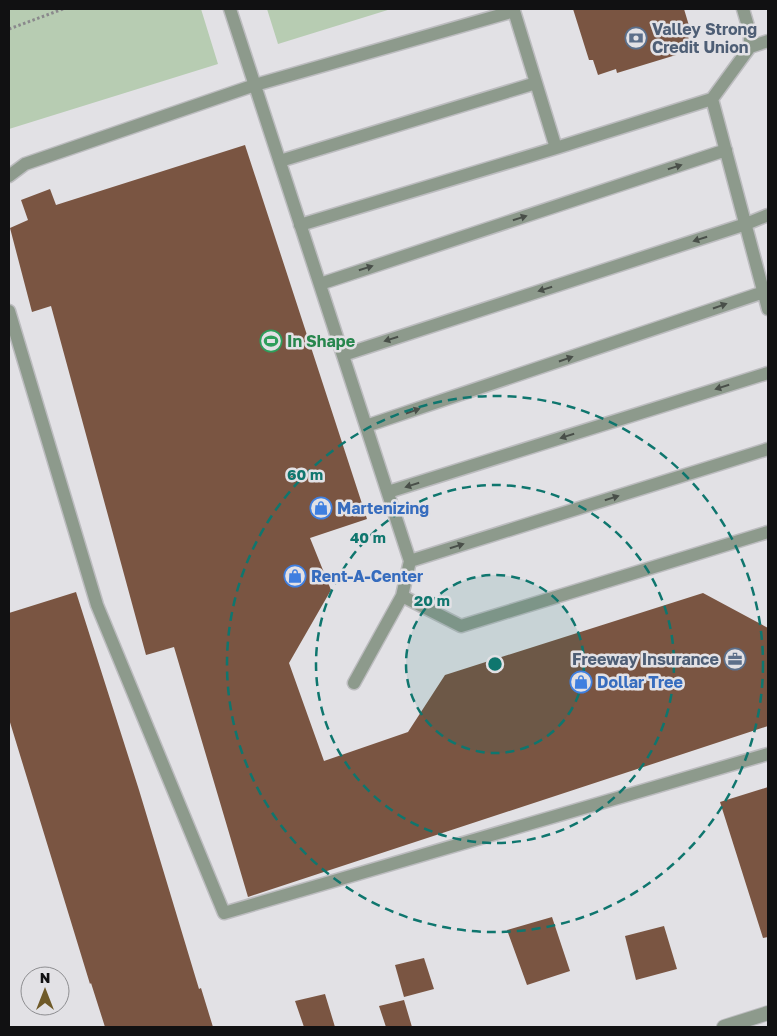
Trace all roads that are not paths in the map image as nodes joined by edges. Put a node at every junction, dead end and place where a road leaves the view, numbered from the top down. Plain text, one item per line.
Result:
1 (230, 9) edge
2 (744, 9) edge
3 (768, 41) edge
4 (750, 47) junction
5 (536, 83) junction
6 (255, 85) junction
7 (712, 99) junction
8 (556, 148) junction
9 (726, 150) junction
10 (280, 161) junction
11 (9, 176) edge
12 (768, 215) edge
13 (746, 224) junction
14 (300, 225) junction
15 (320, 284) junction
16 (767, 290) edge
17 (768, 309) edge
18 (9, 311) edge
19 (343, 355) junction
20 (768, 372) edge
21 (366, 426) junction
22 (768, 450) edge
23 (388, 492) junction
24 (768, 532) edge
25 (410, 561) junction
26 (402, 596) junction
27 (354, 683) dead end
28 (768, 754) edge
29 (768, 1014) edge
30 (742, 1025) edge
31 (724, 1027) edge

1 - 6 lane
2 - 4 lane
3 - 4 lane
4 - 7 lane
5 - 6 lane
5 - 8 lane
5 - 10 lane
6 - 10 lane
6 - 11 lane
7 - 8 lane
7 - 9 lane
8 - 14 lane
9 - 13 lane
15 -> 9 lane
10 - 14 lane
12 - 13 lane
13 - 16 lane
13 -> 19 lane
14 - 15 lane
15 - 19 lane
16 - 17 lane
21 -> 16 lane
18 - 28 lane
19 - 21 lane
20 -> 23 lane
21 - 23 lane
25 -> 22 lane
23 - 25 lane
24 - 26 lane
25 - 26 lane
26 - 27 lane
29 - 30 street
30 - 31 street

